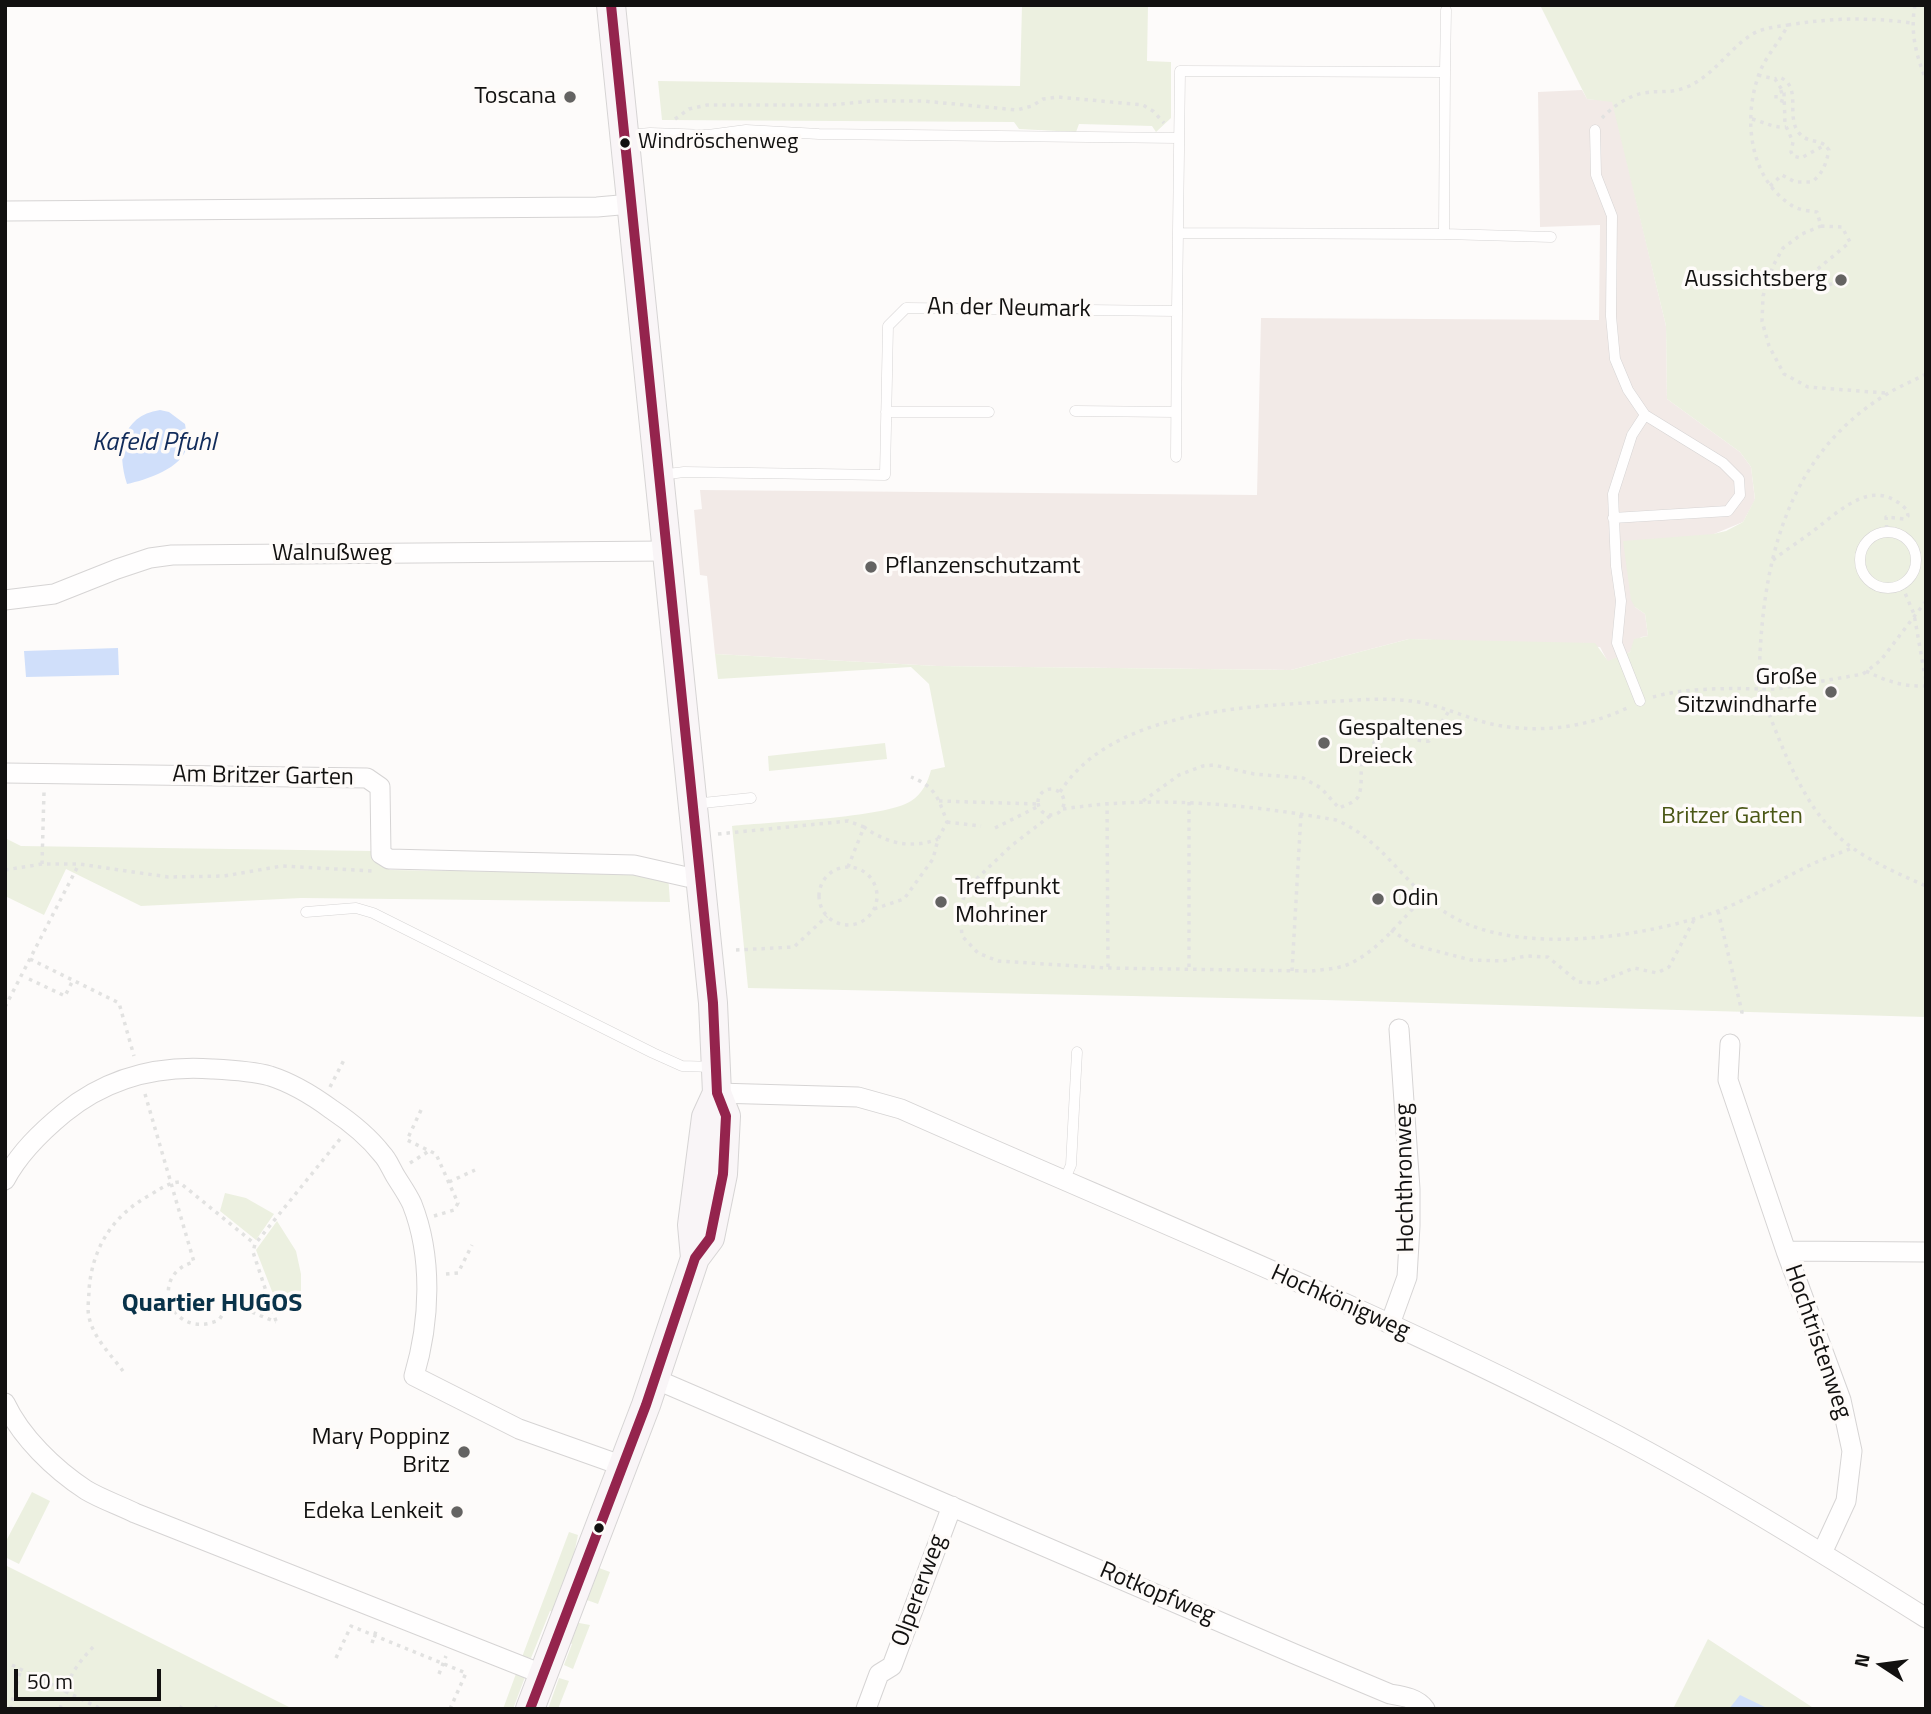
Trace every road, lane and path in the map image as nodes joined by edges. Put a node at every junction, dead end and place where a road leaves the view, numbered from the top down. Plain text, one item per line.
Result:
1 (611, 5) edge
2 (1915, 5) edge
3 (1446, 10) dead end
4 (1912, 23) junction
5 (1788, 25) junction
6 (1445, 72) junction
7 (1758, 75) junction
8 (1775, 79) junction
9 (1926, 80) edge
10 (1783, 91) junction
11 (1785, 102) junction
12 (1614, 107) dead end
13 (1752, 120) junction
14 (1786, 127) junction
15 (1595, 130) dead end
16 (668, 134) junction
17 (624, 136) junction
18 (1178, 138) junction
19 (1825, 145) junction
20 (1770, 186) junction
21 (631, 204) junction
22 (5, 211) edge
23 (1821, 226) junction
24 (1178, 233) junction
25 (1444, 234) junction
26 (1551, 237) dead end
27 (1840, 281) dead end
28 (1177, 311) junction
29 (1926, 374) edge
30 (1887, 394) junction
31 (1075, 411) dead end
32 (886, 412) junction
33 (989, 412) dead end
34 (1176, 412) junction
35 (1645, 415) junction
36 (1176, 457) dead end
37 (659, 475) junction
38 (1613, 518) junction
39 (1887, 532) junction
40 (666, 551) junction
41 (1771, 561) junction
42 (1902, 586) junction
43 (5, 600) edge
44 (1926, 601) edge
45 (1914, 614) junction
46 (1866, 671) junction
47 (1926, 684) edge
48 (1759, 689) junction
49 (1640, 701) junction
50 (1449, 711) junction
51 (5, 773) edge
52 (44, 775) junction
53 (911, 777) dead end
54 (1060, 792) junction
55 (751, 798) dead end
56 (939, 801) junction
57 (1143, 801) junction
58 (1107, 802) junction
59 (1189, 802) junction
60 (693, 804) junction
61 (1037, 805) junction
62 (1339, 808) junction
63 (1063, 809) junction
64 (1301, 814) junction
65 (1050, 816) junction
66 (1336, 820) junction
67 (947, 822) junction
68 (864, 827) junction
69 (981, 827) dead end
70 (995, 828) dead end
71 (713, 834) dead end
72 (938, 839) junction
73 (1852, 848) junction
74 (42, 864) junction
75 (79, 864) junction
76 (848, 867) junction
77 (5, 870) edge
78 (378, 872) dead end
79 (700, 877) junction
80 (1926, 886) edge
81 (1424, 897) junction
82 (874, 909) junction
83 (1718, 911) junction
84 (306, 912) dead end
85 (827, 916) junction
86 (1695, 918) junction
87 (1391, 930) junction
88 (736, 950) dead end
89 (30, 958) junction
90 (1108, 968) junction
91 (1189, 968) junction
92 (1292, 971) junction
93 (30, 979) dead end
94 (73, 980) junction
95 (5, 1007) edge
96 (1741, 1016) dead end
97 (1399, 1030) dead end
98 (1730, 1044) dead end
99 (1077, 1052) dead end
100 (345, 1058) dead end
101 (139, 1074) junction
102 (716, 1080) junction
103 (322, 1103) junction
104 (421, 1110) dead end
105 (352, 1124) junction
106 (475, 1170) dead end
107 (5, 1180) edge
108 (1063, 1181) junction
109 (449, 1182) junction
110 (171, 1183) junction
111 (417, 1222) junction
112 (255, 1244) junction
113 (472, 1245) dead end
114 (1786, 1251) junction
115 (1926, 1252) edge
116 (426, 1276) junction
117 (1390, 1324) junction
118 (123, 1371) dead end
119 (656, 1380) junction
120 (5, 1403) edge
121 (622, 1466) junction
122 (951, 1506) junction
123 (1822, 1553) junction
124 (1926, 1618) edge
125 (95, 1645) dead end
126 (337, 1658) dead end
127 (12, 1665) dead end
128 (21, 1669) junction
129 (542, 1674) junction
130 (64, 1690) junction
131 (10, 1709) edge
132 (60, 1709) edge
133 (101, 1709) edge
134 (450, 1709) edge
135 (530, 1709) edge
136 (866, 1709) edge
137 (1425, 1709) edge

1 - 17 main road
2 - 4 path
3 - 6 lane
4 - 5 path
4 - 9 path
5 - 7 path
5 - 12 path
6 - 18 lane
6 - 25 lane
7 - 8 path
7 - 13 path
8 - 10 path
8 - 19 path
10 - 11 path
10 - 11 path
11 - 14 path
13 - 14 path
13 - 20 path
14 - 19 path
15 - 35 lane
16 - 17 lane
16 - 18 lane
16 - 18 path
17 - 21 main road
18 - 24 lane
19 - 20 path
20 - 23 path
21 - 22 street
21 - 37 main road
23 - 27 path
23 - 30 path
24 - 25 lane
24 - 28 lane
25 - 26 lane
28 - 32 lane, An der Neumark
28 - 34 lane
29 - 30 path
30 - 41 path
31 - 34 lane
32 - 33 lane
32 - 37 lane, An der Neumark
34 - 36 lane
35 - 38 lane
35 - 38 lane
37 - 40 main road
38 - 49 lane
39 - 41 path
39 - 42 lane
39 - 42 lane
40 - 43 street, Walnußweg
40 - 60 main road
41 - 48 path
42 - 45 path
44 - 45 path
45 - 46 path
45 - 47 path
46 - 47 path
46 - 48 path
48 - 49 path
48 - 73 path
49 - 50 path
50 - 54 path
50 - 62 path
51 - 52 street, Am Britzer Garten
52 - 74 path
52 - 79 street, Am Britzer Garten
53 - 56 path
54 - 61 path
54 - 63 path
55 - 60 lane
56 - 61 path
56 - 67 path
57 - 58 path
57 - 59 path
57 - 62 path
58 - 63 path
58 - 90 path
59 - 64 path
59 - 91 path
60 - 79 main road
61 - 65 path
61 - 70 path
62 - 66 path
63 - 65 path
64 - 66 path
64 - 92 path
65 - 90 path
66 - 81 path
67 - 69 path
67 - 72 path
68 - 71 path
68 - 72 path
68 - 76 path
72 - 82 path
73 - 80 path
73 - 83 path
74 - 75 path
74 - 77 path
75 - 78 path
75 - 89 path
76 - 82 path
76 - 85 path
79 - 102 main road
81 - 86 path
81 - 87 path
82 - 85 path
83 - 86 path
83 - 96 path
84 - 102 lane
85 - 88 path
86 - 87 path
87 - 92 path
89 - 94 path
89 - 95 path
90 - 91 path
91 - 92 path
93 - 94 path
94 - 101 path
97 - 117 street, Hochthronweg
98 - 114 street, Hochtristenweg
99 - 108 lane
100 - 103 path
101 - 103 street
101 - 107 street
101 - 110 path
102 - 108 street, Hochkönigweg
102 - 119 main road
103 - 105 street
104 - 109 path
105 - 111 street
105 - 112 path
106 - 109 path
108 - 117 street, Hochkönigweg
109 - 111 path
110 - 112 path
110 - 112 path
110 - 118 path
111 - 116 street
113 - 116 path
114 - 115 street, Hochtristenweg
114 - 123 street, Hochtristenweg
116 - 121 street
117 - 123 street, Hochkönigweg
119 - 121 main road
119 - 122 street, Rotkopfweg
120 - 129 street
121 - 129 main road
122 - 136 street, Olpererweg
122 - 137 street, Rotkopfweg
123 - 124 street, Hochkönigweg
125 - 130 path
126 - 134 path
127 - 128 path
128 - 130 path
128 - 131 path
129 - 135 main road
130 - 132 path
130 - 133 path

